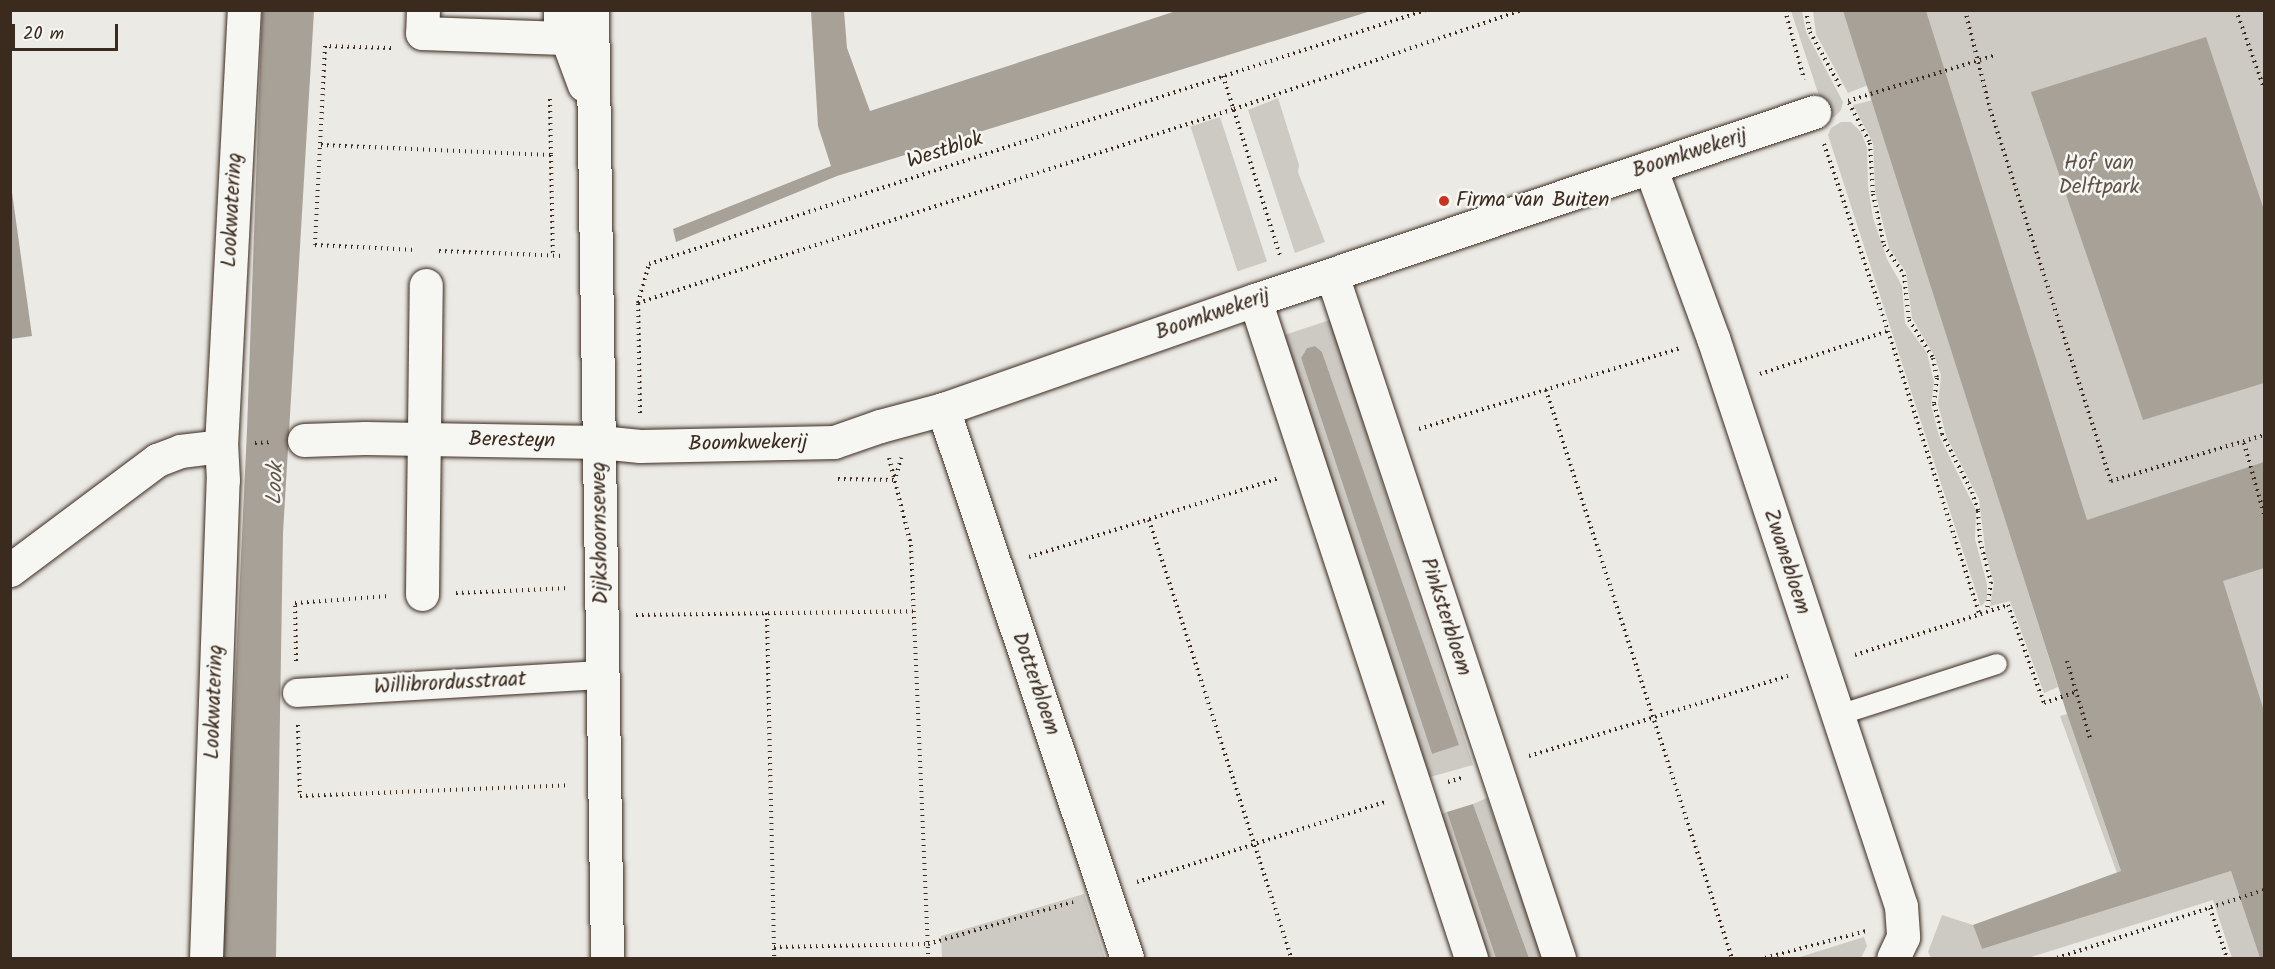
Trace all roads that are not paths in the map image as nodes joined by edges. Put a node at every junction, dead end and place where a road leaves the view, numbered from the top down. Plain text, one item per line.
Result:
1 (244, 10) edge
2 (423, 22) edge
3 (578, 25) edge
4 (1814, 112) road end
5 (1650, 167) junction
6 (1332, 275) junction
7 (426, 285) dead end
8 (1255, 300) junction
9 (943, 409) junction
10 (424, 439) junction
11 (304, 440) dead end
12 (600, 442) junction
13 (221, 446) junction
14 (10, 570) edge
15 (422, 594) dead end
16 (1997, 664) dead end
17 (603, 675) junction
18 (297, 693) dead end
19 (1836, 716) junction
20 (207, 958) edge
21 (608, 958) edge
22 (1127, 958) edge
23 (1471, 958) edge
24 (1559, 958) edge
25 (1893, 958) edge

1 - 13 street, Lookwatering
2 - 3 street, Dijkshoornseweg
3 - 12 street, Dijkshoornseweg
4 - 5 street, Boomkwekerij
5 - 6 street, Boomkwekerij
5 - 19 street, Zwanebloem
6 - 8 street, Boomkwekerij
6 - 24 street, Pinksterbloem
7 - 10 street
8 - 9 street, Boomkwekerij
8 - 23 street
9 - 12 street, Boomkwekerij
9 - 22 street, Dotterbloem
10 - 11 street, Beresteyn
10 - 12 street, Beresteyn
10 - 15 street
12 - 17 street, Dijkshoornseweg
13 - 14 street
13 - 20 street, Lookwatering
16 - 19 lane
17 - 18 street, Willibrordusstraat
17 - 21 street, Dijkshoornseweg
19 - 25 street, Zwanebloem

